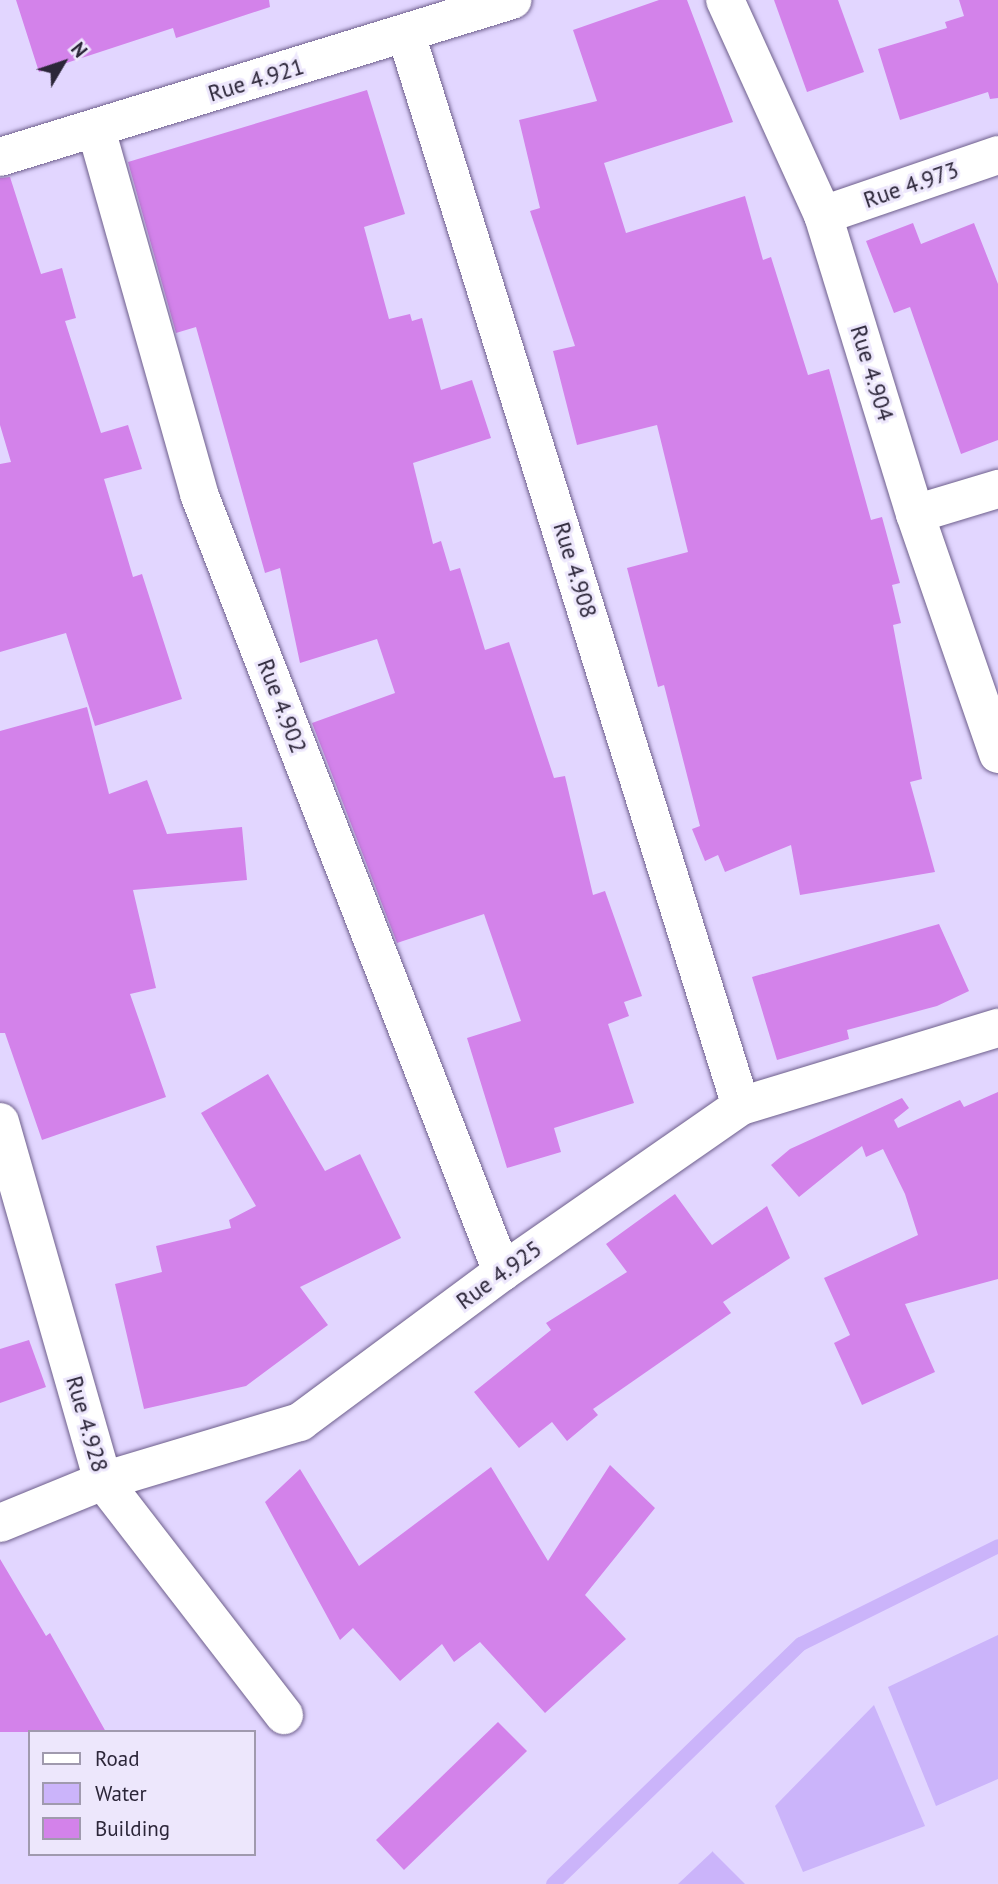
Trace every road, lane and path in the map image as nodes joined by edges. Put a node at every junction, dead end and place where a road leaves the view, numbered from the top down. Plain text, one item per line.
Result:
1 (512, 0) edge
2 (725, 0) edge
3 (406, 34) junction
4 (96, 129) junction
5 (998, 155) edge
6 (0, 157) edge
7 (824, 215) junction
8 (998, 489) edge
9 (915, 514) junction
10 (998, 754) edge
11 (998, 1028) edge
12 (741, 1106) junction
13 (0, 1122) edge
14 (502, 1272) junction
15 (103, 1481) junction
16 (0, 1523) edge
17 (284, 1715) dead end

1 - 3 street, Rue 4.921
2 - 7 street, Rue 4.904
3 - 4 street, Rue 4.921
3 - 12 street, Rue 4.908
4 - 6 street, Rue 4.921
4 - 14 street, Rue 4.902
5 - 7 street, Rue 4.973
7 - 9 street, Rue 4.904
8 - 9 street
9 - 10 street, Rue 4.904
11 - 12 street, Rue 4.925
12 - 14 street, Rue 4.925
13 - 15 street, Rue 4.928
14 - 15 street, Rue 4.925
15 - 16 street, Rue 4.925
15 - 17 street, Rue 4.928

